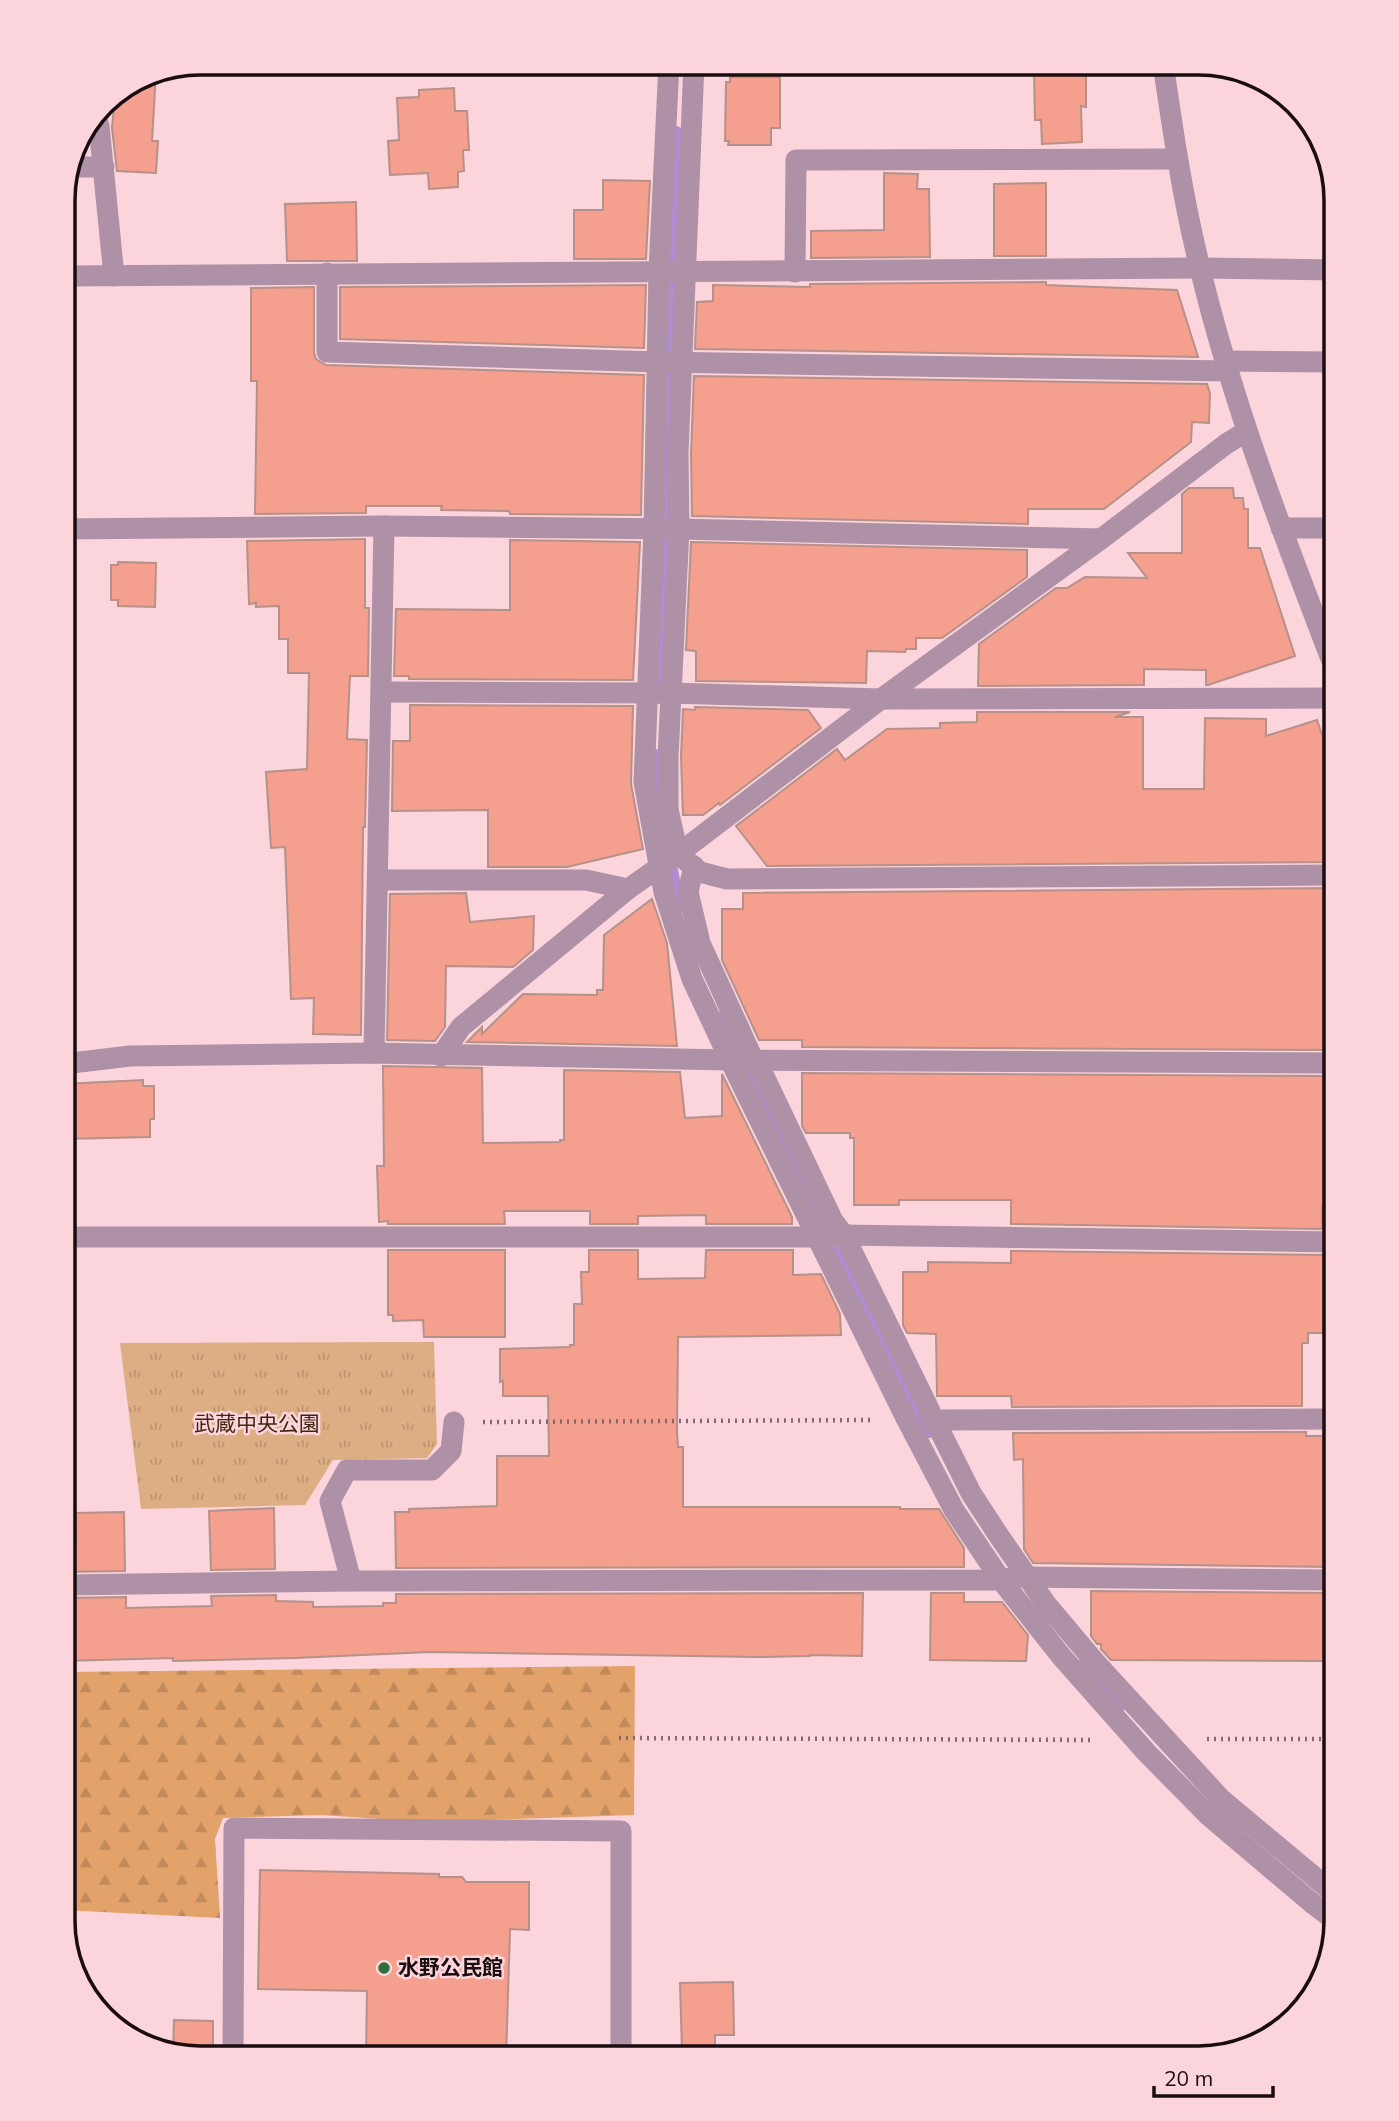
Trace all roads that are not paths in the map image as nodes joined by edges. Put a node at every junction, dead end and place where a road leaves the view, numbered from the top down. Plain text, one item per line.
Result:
1 (668, 75) edge
2 (693, 75) edge
3 (1165, 76) edge
4 (99, 127) edge
5 (1177, 159) junction
6 (104, 166) junction
7 (80, 167) edge
8 (1199, 268) junction
9 (1324, 270) edge
10 (659, 271) junction
11 (795, 271) junction
12 (327, 273) junction
13 (684, 273) junction
14 (76, 276) edge
15 (114, 276) junction
16 (682, 361) junction
17 (659, 362) junction
18 (1324, 362) edge
19 (1227, 366) junction
20 (1247, 431) junction
21 (384, 526) junction
22 (1281, 528) junction
23 (1324, 528) edge
24 (76, 529) edge
25 (654, 529) junction
26 (679, 529) junction
27 (1101, 539) junction
28 (1324, 640) edge
29 (382, 692) junction
30 (670, 693) junction
31 (646, 694) junction
32 (1324, 698) edge
33 (881, 699) junction
34 (686, 860) junction
35 (659, 867) junction
36 (1324, 875) edge
37 (378, 880) junction
38 (628, 889) junction
39 (374, 1053) junction
40 (441, 1056) junction
41 (730, 1060) junction
42 (754, 1060) junction
43 (75, 1062) edge
44 (1324, 1063) edge
45 (844, 1235) junction
46 (75, 1237) edge
47 (819, 1237) junction
48 (1324, 1242) edge
49 (1324, 1419) edge
50 (932, 1420) junction
51 (454, 1422) road end
52 (1028, 1578) junction
53 (1001, 1580) junction
54 (1324, 1580) edge
55 (351, 1581) junction
56 (75, 1585) edge
57 (1324, 1885) edge
58 (1324, 1912) edge
59 (233, 2045) edge
60 (621, 2045) edge

1 - 10 street
2 - 13 street
3 - 5 street
4 - 6 street
5 - 8 street
5 - 11 street
6 - 7 street
6 - 15 street
8 - 9 street
8 - 11 street
8 - 19 street
10 - 12 street
10 - 13 street
10 - 17 street
11 - 13 street
12 - 15 street
12 - 17 street
13 - 16 street
14 - 15 street
16 - 17 street
16 - 19 street
16 - 26 street
17 - 25 street
18 - 19 street
19 - 20 street
20 - 22 street
20 - 27 street
21 - 24 street
21 - 25 street
21 - 29 street
22 - 23 street
22 - 28 street
25 - 26 street
25 - 31 street
26 - 27 street
26 - 30 street
27 - 33 street
29 - 31 street
29 - 37 street
30 - 31 street
30 - 33 street
30 - 34 street
31 - 35 street
32 - 33 street
33 - 34 street
34 - 35 street
34 - 36 street
34 - 42 street
35 - 38 street
35 - 41 street
37 - 38 street
37 - 39 street
38 - 40 street
39 - 40 street
39 - 43 street
40 - 41 street
41 - 42 street
41 - 47 street
42 - 44 street
42 - 45 street
45 - 47 street
45 - 48 street
45 - 50 street
46 - 47 street
47 - 53 street
49 - 50 street
50 - 52 street
51 - 55 street
52 - 53 street
52 - 54 street
52 - 57 street
53 - 55 street
53 - 58 street
55 - 56 street
59 - 60 street

